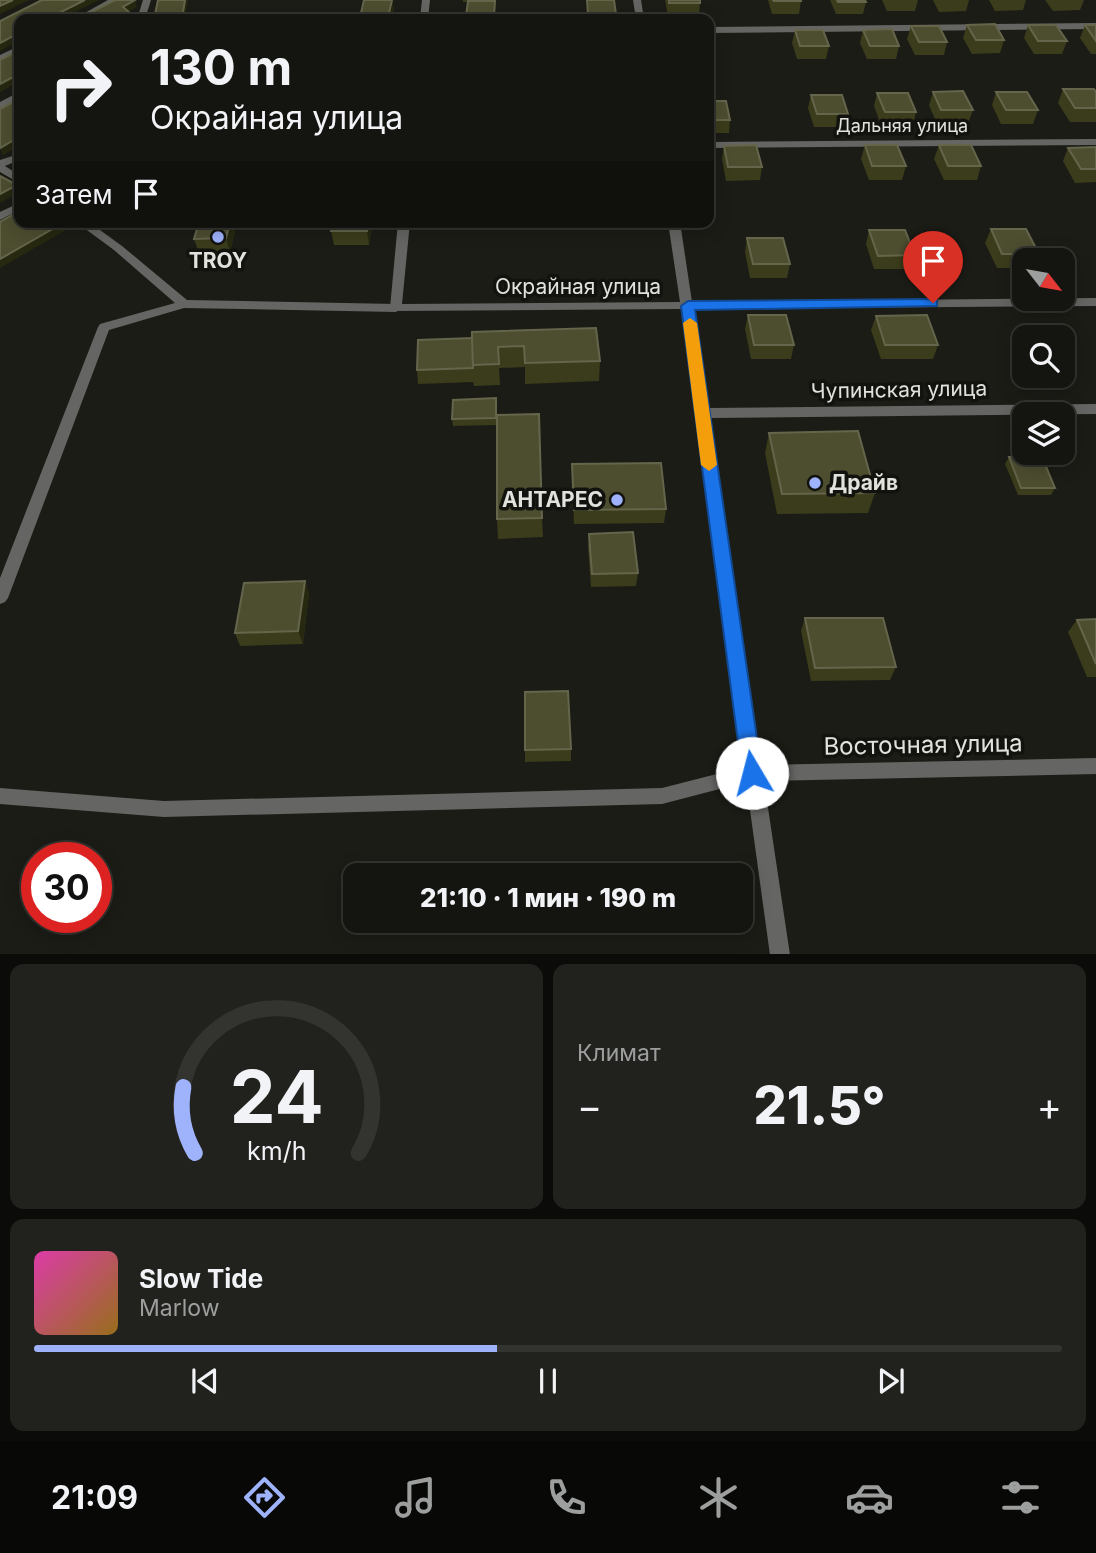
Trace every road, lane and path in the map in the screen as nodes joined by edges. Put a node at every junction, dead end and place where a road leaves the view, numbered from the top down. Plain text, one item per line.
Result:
1 (115, 0) edge
2 (88, 14) edge
3 (1096, 26) edge
4 (714, 30) edge
5 (1096, 142) edge
6 (714, 145) edge
7 (0, 165) edge
8 (14, 176) edge
9 (90, 228) edge
10 (403, 228) edge
11 (675, 228) edge
12 (1096, 302) edge
13 (184, 304) junction
14 (688, 306) junction
15 (396, 308) junction
16 (1096, 409) edge
17 (702, 413) junction
18 (0, 598) edge
19 (1096, 766) edge
20 (752, 773) junction
21 (0, 796) edge
22 (780, 954) edge

1 - 2 street
3 - 4 street
5 - 6 street, Дальняя улица
7 - 8 street
9 - 13 street
10 - 15 street
11 - 14 street
12 - 14 street, Окрайная улица
13 - 15 street, Окрайная улица
13 - 18 street, Окрайная улица
14 - 15 street, Окрайная улица
14 - 17 street
16 - 17 street, Чупинская улица
17 - 20 street
19 - 20 street, Восточная улица
20 - 21 street, Восточная улица
20 - 22 street

